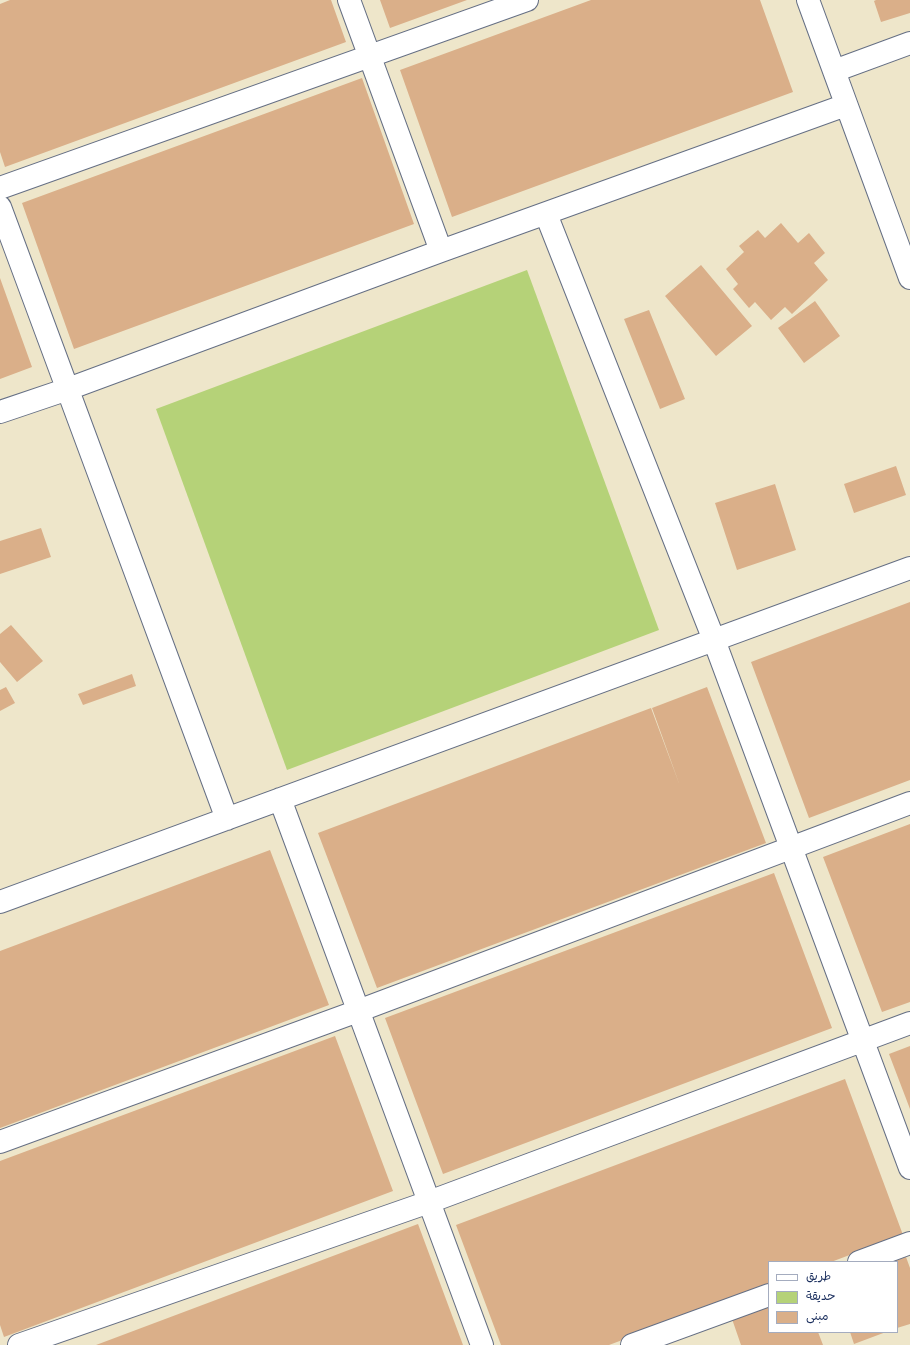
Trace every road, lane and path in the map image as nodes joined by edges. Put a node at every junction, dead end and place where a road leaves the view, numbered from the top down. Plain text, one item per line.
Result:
1 (349, 0) edge
2 (527, 0) edge
3 (808, 0) edge
4 (910, 43) edge
5 (370, 56) junction
6 (834, 71) junction
7 (846, 105) junction
8 (0, 188) edge
9 (0, 207) edge
10 (546, 214) junction
11 (441, 251) junction
12 (910, 278) edge
13 (68, 389) junction
14 (0, 412) edge
15 (910, 568) edge
16 (714, 640) junction
17 (280, 799) junction
18 (910, 803) edge
19 (227, 819) junction
20 (792, 847) junction
21 (0, 902) edge
22 (358, 1011) junction
23 (910, 1023) edge
24 (863, 1041) junction
25 (0, 1142) edge
26 (910, 1168) edge
27 (429, 1202) junction
28 (910, 1243) edge
29 (862, 1261) edge
30 (768, 1295) edge
31 (19, 1345) edge
32 (482, 1345) edge
33 (632, 1345) edge

1 - 5 street
2 - 5 street
3 - 6 street
4 - 6 street
5 - 8 street
5 - 11 street
6 - 7 street
7 - 10 street
7 - 12 street
9 - 13 street
10 - 11 street
10 - 16 street
11 - 13 street
13 - 14 street
13 - 19 street
15 - 16 street
16 - 17 street
16 - 20 street
17 - 19 street
17 - 22 street
18 - 20 street
19 - 21 street
20 - 22 street
20 - 24 street
22 - 25 street
22 - 27 street
23 - 24 street
24 - 26 street
24 - 27 street
27 - 31 street
27 - 32 street
28 - 29 street
30 - 33 street

